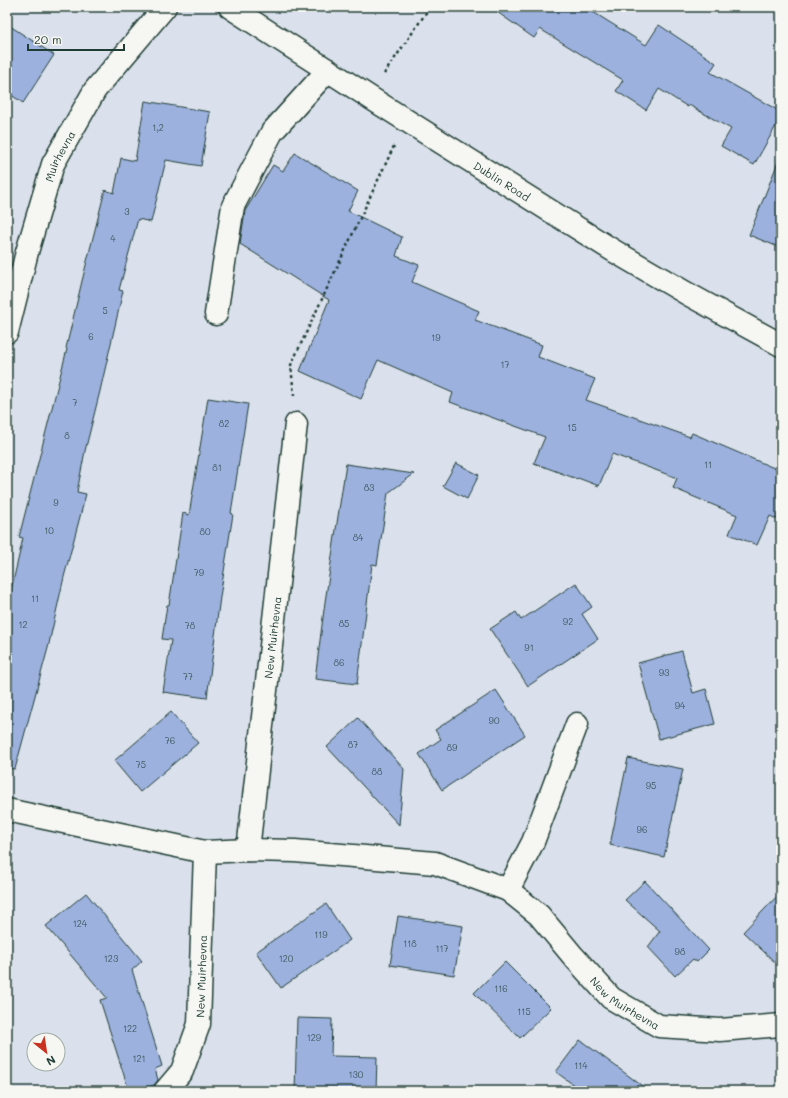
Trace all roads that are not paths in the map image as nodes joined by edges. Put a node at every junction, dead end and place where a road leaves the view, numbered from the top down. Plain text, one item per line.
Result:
1 (165, 7) edge
2 (230, 7) edge
3 (328, 70) junction
4 (216, 314) dead end
5 (7, 332) edge
6 (781, 345) edge
7 (296, 424) road end
8 (577, 724) dead end
9 (7, 810) edge
10 (248, 850) junction
11 (205, 852) junction
12 (508, 890) junction
13 (781, 1025) edge
14 (166, 1091) edge

1 - 5 street, Muirhevna
2 - 3 street, Dublin Road
3 - 4 street
3 - 6 street, Dublin Road
7 - 10 street, New Muirhevna
8 - 12 street
9 - 11 street, New Muirhevna
10 - 11 street, New Muirhevna
10 - 12 street, New Muirhevna
11 - 14 street, New Muirhevna
12 - 13 street, New Muirhevna

